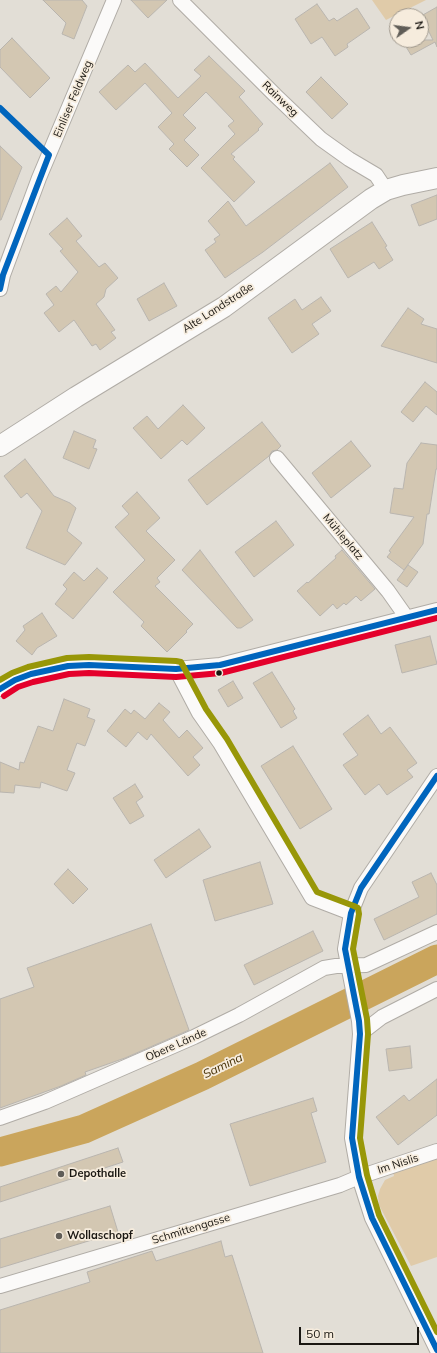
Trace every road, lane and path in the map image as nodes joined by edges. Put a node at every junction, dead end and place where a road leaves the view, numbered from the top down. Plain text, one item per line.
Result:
1 (114, 0) edge
2 (180, 0) edge
3 (437, 178) edge
4 (386, 190) junction
5 (0, 289) edge
6 (0, 446) edge
7 (276, 458) dead end
8 (437, 610) edge
9 (407, 618) junction
10 (176, 669) junction
11 (0, 689) edge
12 (437, 776) edge
13 (351, 913) junction
14 (437, 932) edge
15 (349, 973) junction
16 (437, 989) edge
17 (360, 1028) junction
18 (0, 1118) edge
19 (437, 1151) edge
20 (358, 1177) junction
21 (0, 1286) edge
22 (437, 1350) edge

1 - 5 street, Einliser Feldweg
2 - 4 street, Rainweg
3 - 4 main road, Alte Landstraße
4 - 6 main road, Alte Landstraße
7 - 9 street, Mühleplatz
8 - 9 street
9 - 10 street
10 - 11 street
10 - 13 street
12 - 13 street
13 - 15 street
14 - 15 street, Obere Lände
15 - 17 street
15 - 18 street, Obere Lände
16 - 17 street
17 - 20 street
19 - 20 street, Im Nislis
20 - 21 street, Schmittengasse
20 - 22 street

